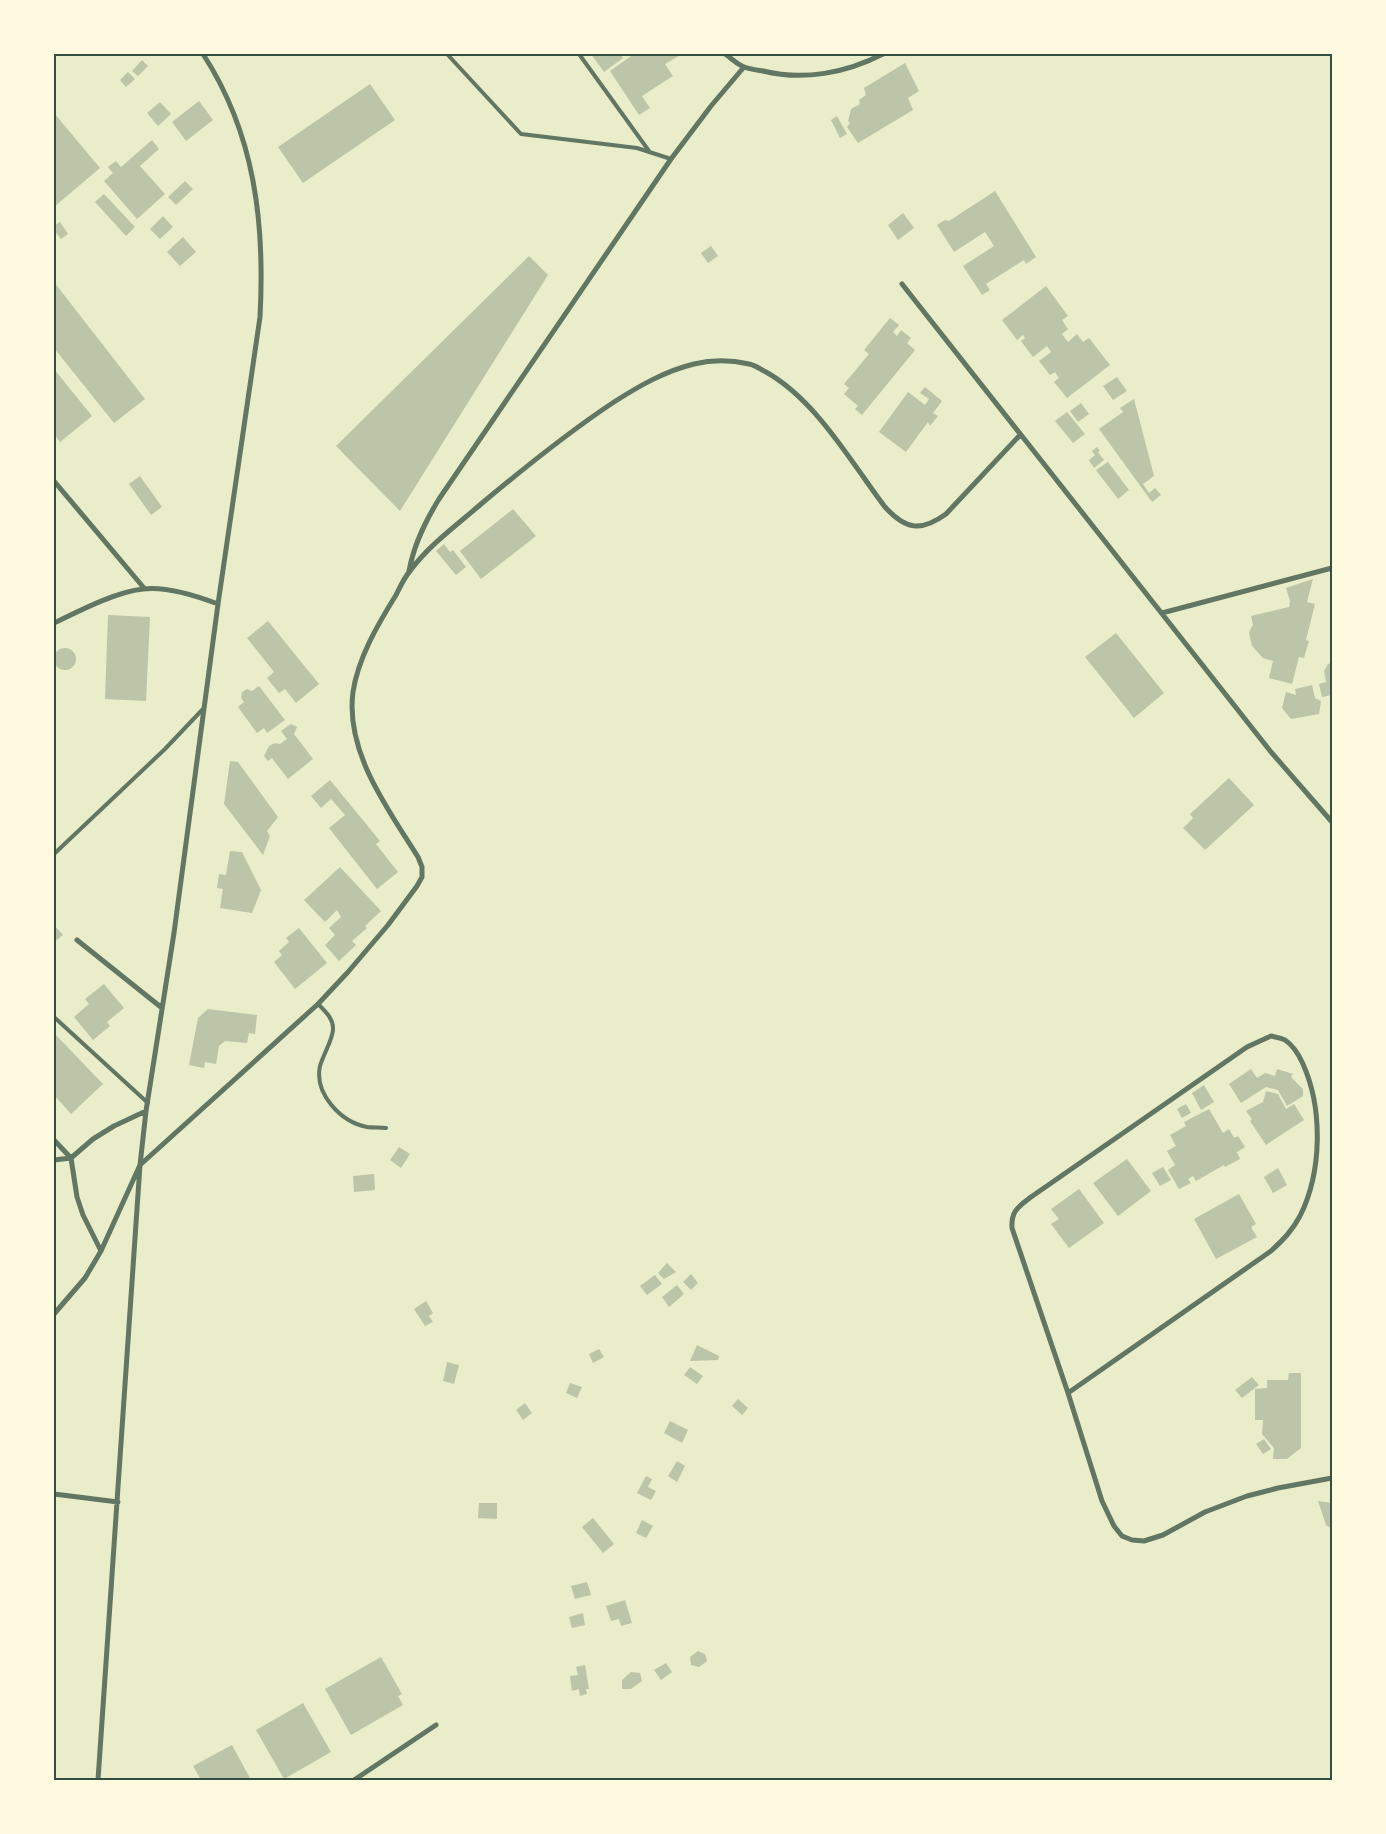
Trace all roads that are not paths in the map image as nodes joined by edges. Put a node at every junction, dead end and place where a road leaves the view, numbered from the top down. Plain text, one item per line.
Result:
1 (203, 54) edge
2 (448, 54) edge
3 (579, 54) edge
4 (725, 54) edge
5 (882, 54) edge
6 (744, 67) junction
7 (650, 152) junction
8 (671, 159) junction
9 (902, 284) dead end
10 (1020, 435) junction
11 (54, 481) edge
12 (1332, 568) edge
13 (409, 571) junction
14 (144, 588) junction
15 (218, 604) junction
16 (1162, 613) junction
17 (54, 623) edge
18 (203, 709) junction
19 (1332, 822) edge
20 (54, 854) edge
21 (77, 940) dead end
22 (318, 1004) junction
23 (162, 1008) junction
24 (54, 1017) edge
25 (148, 1103) junction
26 (146, 1111) junction
27 (386, 1128) dead end
28 (54, 1140) edge
29 (70, 1158) junction
30 (54, 1160) edge
31 (140, 1165) junction
32 (101, 1251) junction
33 (54, 1314) edge
34 (1068, 1392) junction
35 (1332, 1478) edge
36 (54, 1494) edge
37 (118, 1502) junction
38 (436, 1726) dead end
39 (98, 1780) edge
40 (354, 1780) edge

1 - 15 street
2 - 7 lane
3 - 7 lane
4 - 6 street
5 - 6 street
6 - 8 street
7 - 8 lane
8 - 13 street
9 - 10 street
10 - 13 street
10 - 16 street
11 - 14 street
12 - 16 street
13 - 22 street
14 - 15 street
14 - 17 street
15 - 18 street
16 - 19 street
18 - 20 lane
18 - 23 street
21 - 23 street
22 - 27 lane
22 - 31 street
23 - 25 street
24 - 25 lane
25 - 26 street
26 - 29 street
26 - 31 street
28 - 29 street
29 - 30 street
29 - 32 street
31 - 32 street
31 - 37 street
32 - 33 street
34 - 34 street
34 - 35 street
36 - 37 street
37 - 39 street
38 - 40 street

